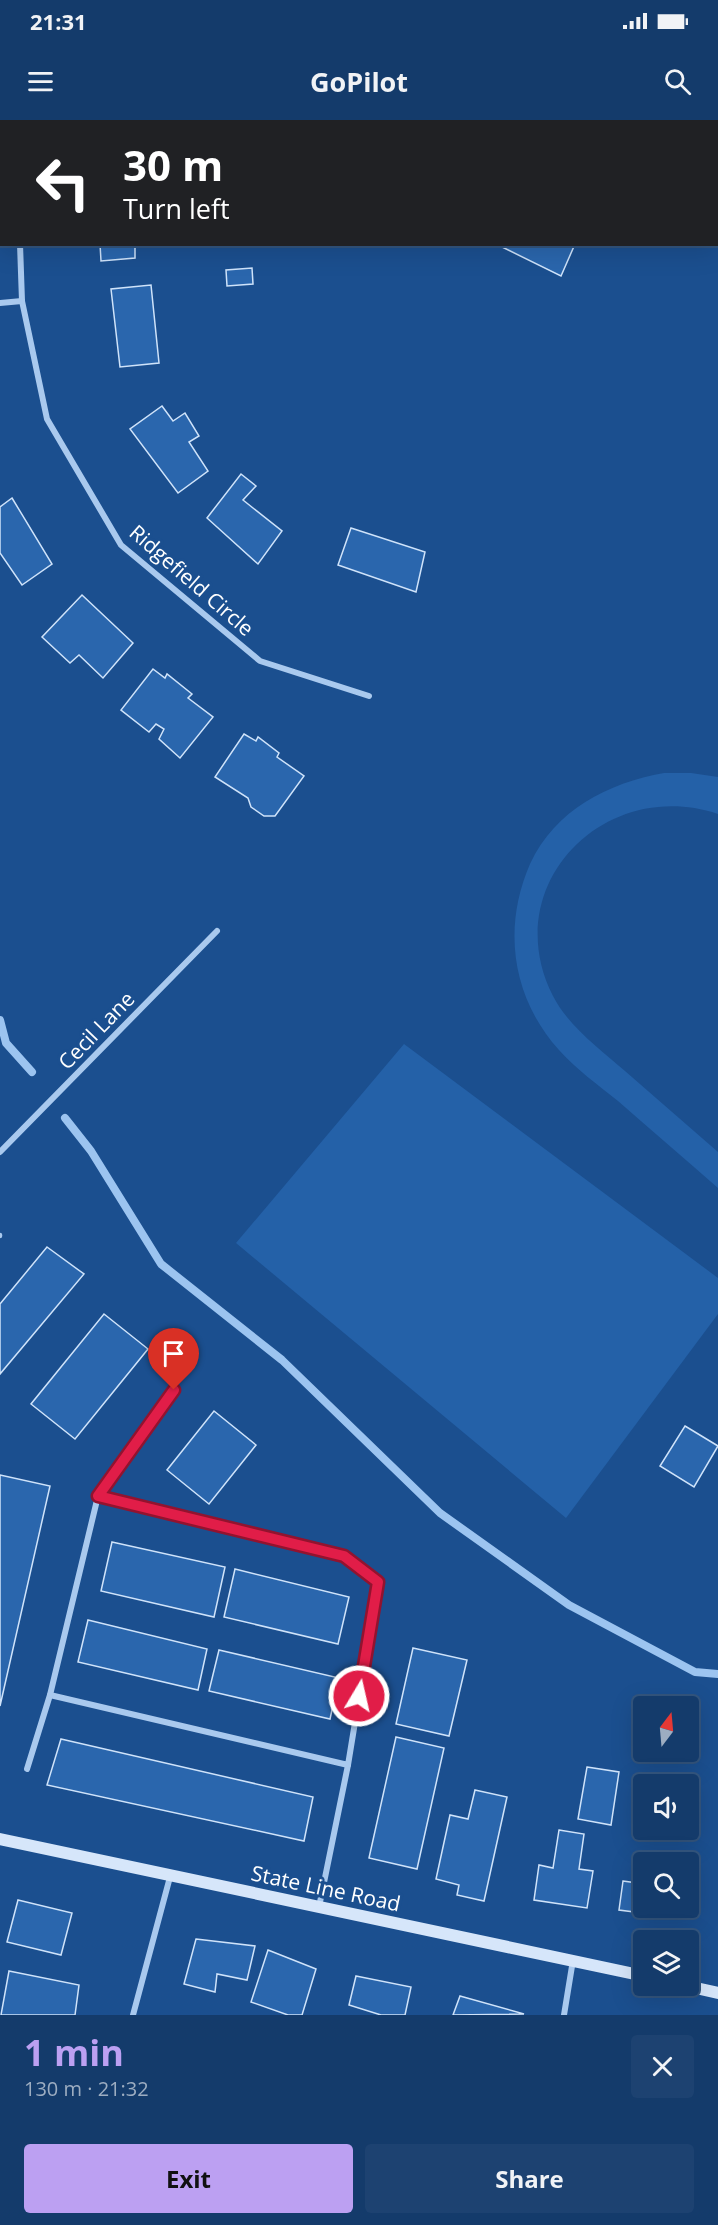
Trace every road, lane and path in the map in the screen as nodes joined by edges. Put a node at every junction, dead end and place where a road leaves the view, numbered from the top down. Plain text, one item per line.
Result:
1 (20, 246) edge
2 (22, 301) junction
3 (0, 303) edge
4 (369, 696) dead end
5 (216, 931) dead end
6 (0, 1152) edge
7 (174, 1390) dead end
8 (98, 1496) junction
9 (50, 1695) junction
10 (348, 1765) junction
11 (27, 1769) dead end
12 (0, 1839) edge
13 (170, 1877) junction
14 (319, 1907) junction
15 (573, 1959) junction
16 (633, 1973) edge
17 (699, 1989) edge
18 (718, 1993) edge
19 (134, 2015) edge
20 (564, 2015) edge

1 - 2 street, Ridgefield Circle
2 - 3 street
2 - 4 street, Ridgefield Circle
5 - 6 street, Cecil Lane
7 - 8 street
8 - 9 street
8 - 10 street
9 - 10 street
9 - 11 street
10 - 14 street
12 - 13 street, State Line Road
13 - 14 street, State Line Road
13 - 19 street
14 - 15 street, State Line Road
15 - 16 street, State Line Road
15 - 20 street
17 - 18 street

